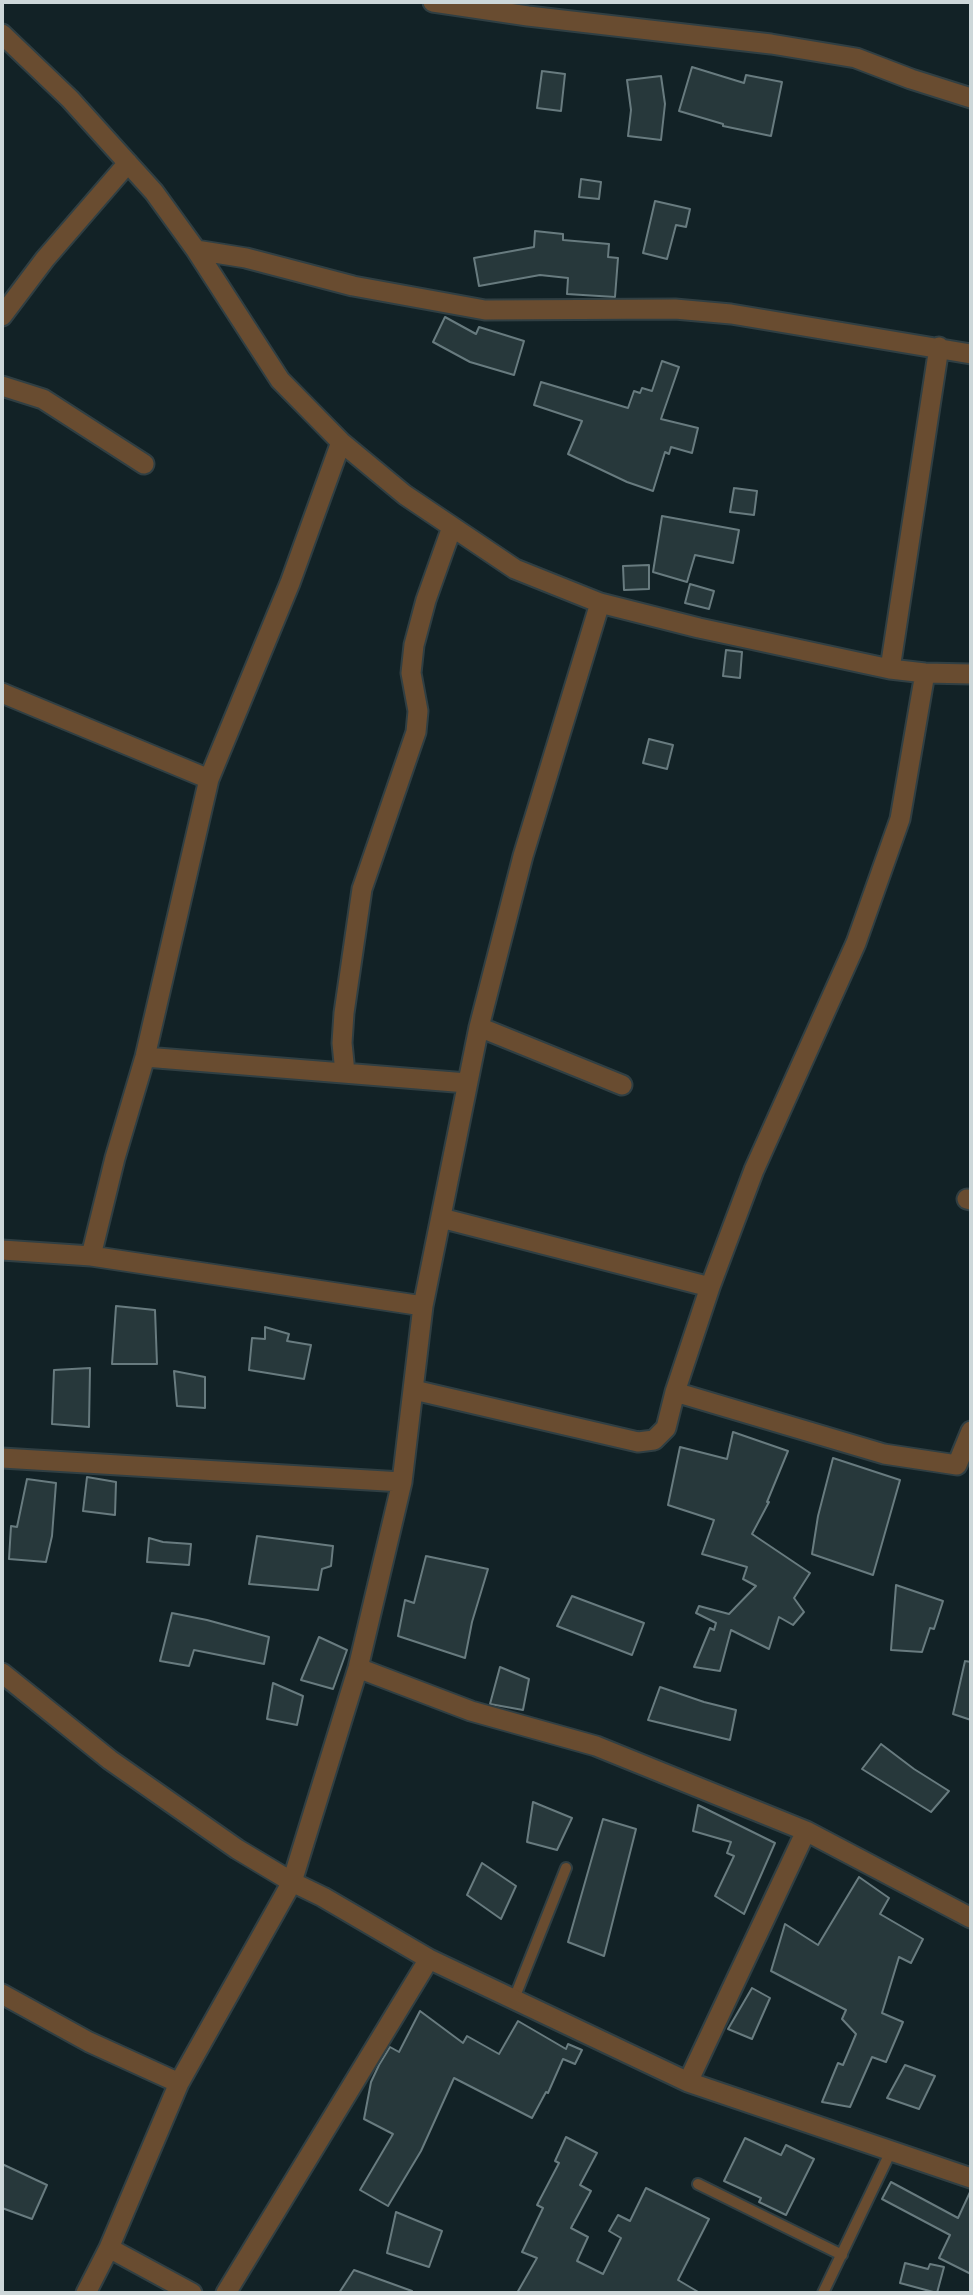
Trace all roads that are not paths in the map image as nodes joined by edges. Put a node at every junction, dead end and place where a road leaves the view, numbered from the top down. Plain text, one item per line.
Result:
1 (433, 2) edge
2 (2, 34) edge
3 (971, 98) edge
4 (128, 163) junction
5 (196, 250) junction
6 (2, 316) edge
7 (940, 347) junction
8 (971, 354) edge
9 (2, 386) edge
10 (341, 442) junction
11 (144, 464) dead end
12 (452, 527) junction
13 (600, 603) junction
14 (890, 669) junction
15 (925, 673) junction
16 (971, 674) edge
17 (2, 693) edge
18 (209, 779) junction
19 (479, 1027) junction
20 (145, 1057) junction
21 (345, 1073) junction
22 (467, 1083) junction
23 (622, 1085) dead end
24 (442, 1218) junction
25 (2, 1250) edge
26 (91, 1256) junction
27 (710, 1287) junction
28 (423, 1306) junction
29 (414, 1390) junction
30 (675, 1392) junction
31 (971, 1431) edge
32 (2, 1458) edge
33 (402, 1482) junction
34 (358, 1668) junction
35 (2, 1673) edge
36 (806, 1831) junction
37 (566, 1868) dead end
38 (292, 1882) junction
39 (971, 1918) edge
40 (429, 1959) junction
41 (2, 1994) edge
42 (514, 1999) junction
43 (688, 2082) junction
44 (179, 2083) junction
45 (891, 2151) junction
46 (971, 2178) edge
47 (698, 2183) dead end
48 (108, 2248) junction
49 (842, 2255) junction
50 (86, 2293) edge
51 (192, 2293) edge
52 (226, 2293) edge
53 (823, 2293) edge

1 - 3 street
2 - 4 street
4 - 5 street
4 - 6 street
5 - 7 street
5 - 10 street
7 - 8 street
7 - 14 street
9 - 11 street
10 - 12 street
10 - 18 street
12 - 13 street
12 - 21 street
13 - 14 street
13 - 19 street
14 - 15 street
15 - 16 street
15 - 27 street
17 - 18 street
18 - 20 street
19 - 22 street
19 - 23 street
20 - 21 street
20 - 26 street
21 - 22 street
22 - 24 street
24 - 27 street
24 - 28 street
25 - 26 street
26 - 28 street
27 - 30 street
28 - 29 street
29 - 30 street
29 - 33 street
30 - 31 street
32 - 33 street
33 - 34 street
34 - 36 street
34 - 38 street
35 - 38 street
36 - 39 street
36 - 43 street
37 - 42 lane
38 - 40 street
38 - 44 street
40 - 42 street
40 - 52 street
41 - 44 street
42 - 43 street
43 - 45 street
44 - 48 street
45 - 46 street
45 - 49 lane
47 - 49 lane
48 - 50 street
48 - 51 street
49 - 53 lane

